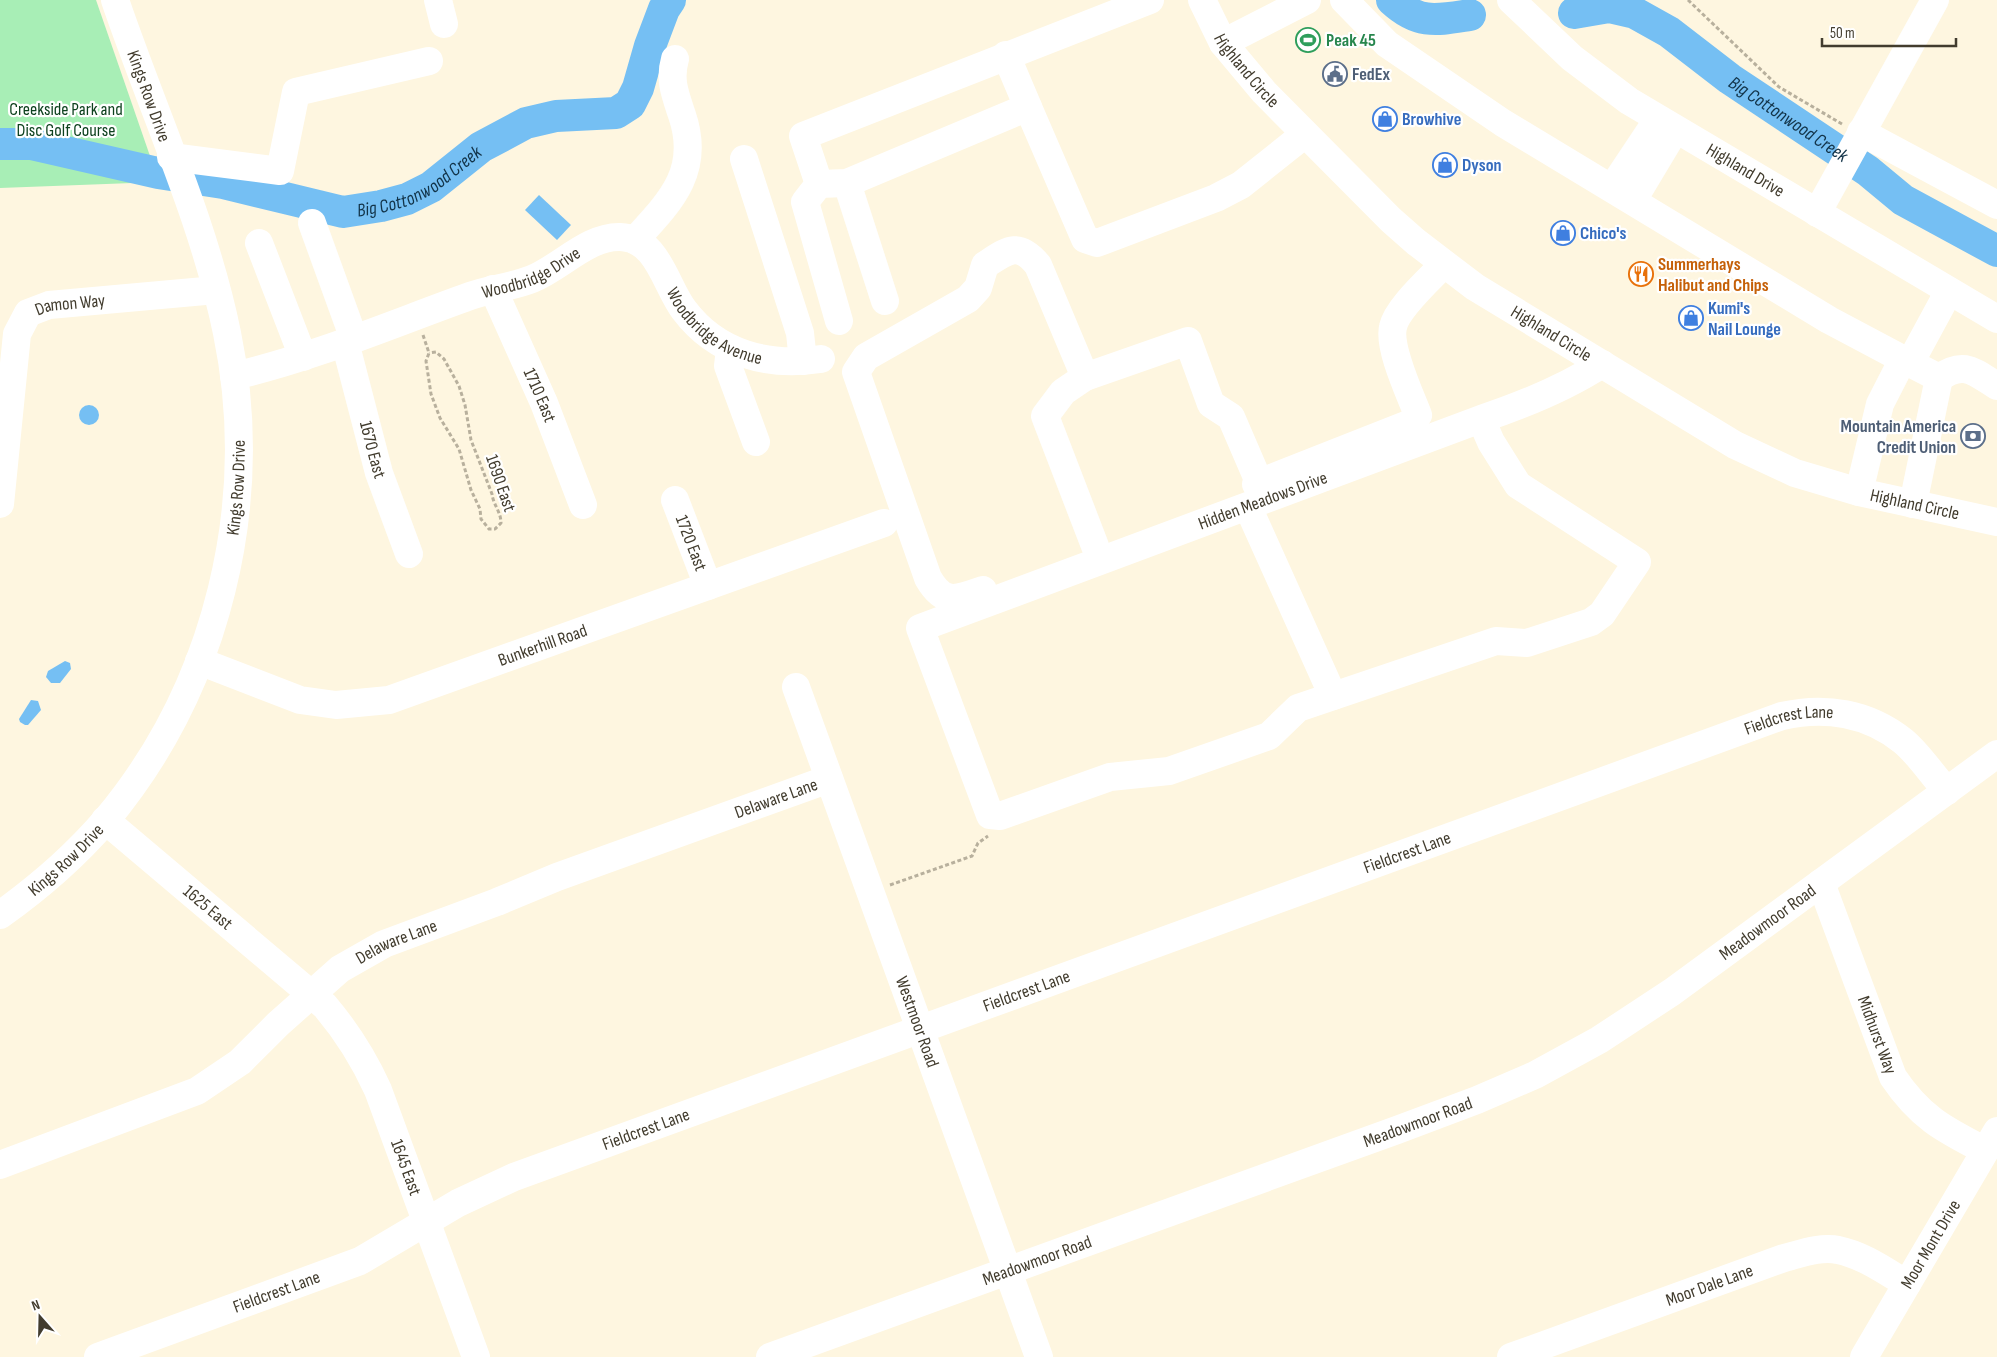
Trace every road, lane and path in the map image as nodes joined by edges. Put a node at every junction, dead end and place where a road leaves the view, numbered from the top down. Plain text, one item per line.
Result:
1 (115, 0) edge
2 (1150, 0) edge
3 (1202, 0) edge
4 (1307, 0) edge
5 (1344, 0) edge
6 (1511, 0) edge
7 (1688, 0) edge
8 (1935, 0) edge
9 (1276, 7) edge
10 (1223, 44) junction
11 (1006, 55) junction
12 (675, 58) dead end
13 (429, 61) dead end
14 (1028, 107) junction
15 (1667, 125) junction
16 (1861, 132) junction
17 (1305, 134) junction
18 (171, 157) junction
19 (744, 159) dead end
20 (847, 183) junction
21 (819, 184) junction
22 (1622, 194) junction
23 (1997, 205) edge
24 (1817, 213) junction
25 (312, 223) dead end
26 (635, 240) junction
27 (259, 243) dead end
28 (1444, 264) junction
29 (493, 289) junction
30 (216, 290) junction
31 (1949, 291) junction
32 (885, 301) dead end
33 (1997, 319) edge
34 (839, 321) dead end
35 (422, 334) dead end
36 (349, 341) junction
37 (730, 349) junction
38 (429, 353) junction
39 (303, 357) junction
40 (1906, 361) junction
41 (1602, 364) junction
42 (234, 376) junction
43 (1085, 377) junction
44 (1939, 378) junction
45 (1997, 386) edge
46 (1481, 419) junction
47 (756, 442) dead end
48 (1859, 492) junction
49 (1254, 494) junction
50 (675, 500) dead end
51 (0, 504) edge
52 (583, 504) dead end
53 (1913, 504) junction
54 (1997, 522) edge
55 (884, 523) dead end
56 (1095, 546) junction
57 (409, 554) dead end
58 (708, 586) junction
59 (199, 661) junction
60 (796, 687) dead end
61 (1332, 696) junction
62 (1997, 754) edge
63 (829, 780) junction
64 (1947, 791) junction
65 (996, 817) junction
66 (105, 820) junction
67 (1821, 883) junction
68 (885, 887) dead end
69 (0, 915) edge
70 (310, 994) junction
71 (920, 1030) junction
72 (1991, 1140) edge
73 (0, 1165) edge
74 (427, 1221) junction
75 (1008, 1270) junction
76 (1907, 1284) junction
77 (98, 1357) edge
78 (476, 1357) edge
79 (770, 1357) edge
80 (1039, 1357) edge
81 (1511, 1357) edge
82 (1864, 1357) edge

1 - 18 street, Kings Row Drive
2 - 11 street
3 - 10 street, Highland Circle
4 - 9 street
5 - 22 street
6 - 15 street, Highland Drive
7 - 16 path
8 - 16 street
9 - 10 street
10 - 17 street, Highland Circle
11 - 14 street
11 - 21 street
12 - 26 street
13 - 18 street
14 - 17 street
14 - 20 street
15 - 22 street
15 - 24 street, Highland Drive
16 - 23 street
16 - 24 street
17 - 28 street, Highland Circle
18 - 30 street, Kings Row Drive
19 - 37 street, Woodbridge Avenue
20 - 21 street
20 - 32 street
21 - 34 street
22 - 40 street
24 - 31 street, Highland Drive
25 - 36 street, 1670 East
26 - 29 street, Woodbridge Drive
26 - 37 street, Woodbridge Avenue
27 - 39 street
28 - 41 street, Highland Circle
28 - 49 street
29 - 36 street, Woodbridge Drive
29 - 52 street, 1710 East
30 - 42 street, Kings Row Drive
30 - 51 street, Damon Way
31 - 33 street, Highland Drive
31 - 40 street
35 - 38 path, 1690 East
36 - 39 street, Woodbridge Drive
36 - 57 street, 1670 East
37 - 47 street
38 - 38 path, 1690 East
39 - 42 street, Woodbridge Drive
40 - 44 street
40 - 48 street
41 - 46 street, Hidden Meadows Drive
41 - 48 street, Highland Circle
42 - 59 street, Kings Row Drive
43 - 49 street
43 - 56 street
43 - 56 street
44 - 45 street
44 - 53 street
46 - 49 street, Hidden Meadows Drive
46 - 61 street
48 - 53 street, Highland Circle
49 - 56 street
49 - 61 street
49 - 65 street, Hidden Meadows Drive
50 - 58 street, 1720 East
53 - 54 street, Highland Circle
55 - 58 street, Bunkerhill Road
58 - 59 street, Bunkerhill Road
59 - 66 street, Kings Row Drive
60 - 63 street, Westmoor Road
61 - 65 street
62 - 64 street, Meadowmoor Road
63 - 70 street, Delaware Lane
63 - 71 street, Westmoor Road
64 - 67 street, Meadowmoor Road
64 - 71 street, Fieldcrest Lane
65 - 68 path
66 - 69 street, Kings Row Drive
66 - 70 street, 1625 East
67 - 72 street, Midhurst Way
67 - 75 street, Meadowmoor Road
70 - 73 street, Delaware Lane
70 - 74 street, 1645 East
71 - 74 street, Fieldcrest Lane
71 - 75 street, Westmoor Road
72 - 76 street, Moor Mont Drive
74 - 77 street, Fieldcrest Lane
74 - 78 street, 1645 East
75 - 79 street, Meadowmoor Road
75 - 80 street, Westmoor Road
76 - 81 street, Moor Dale Lane
76 - 82 street, Moor Mont Drive

